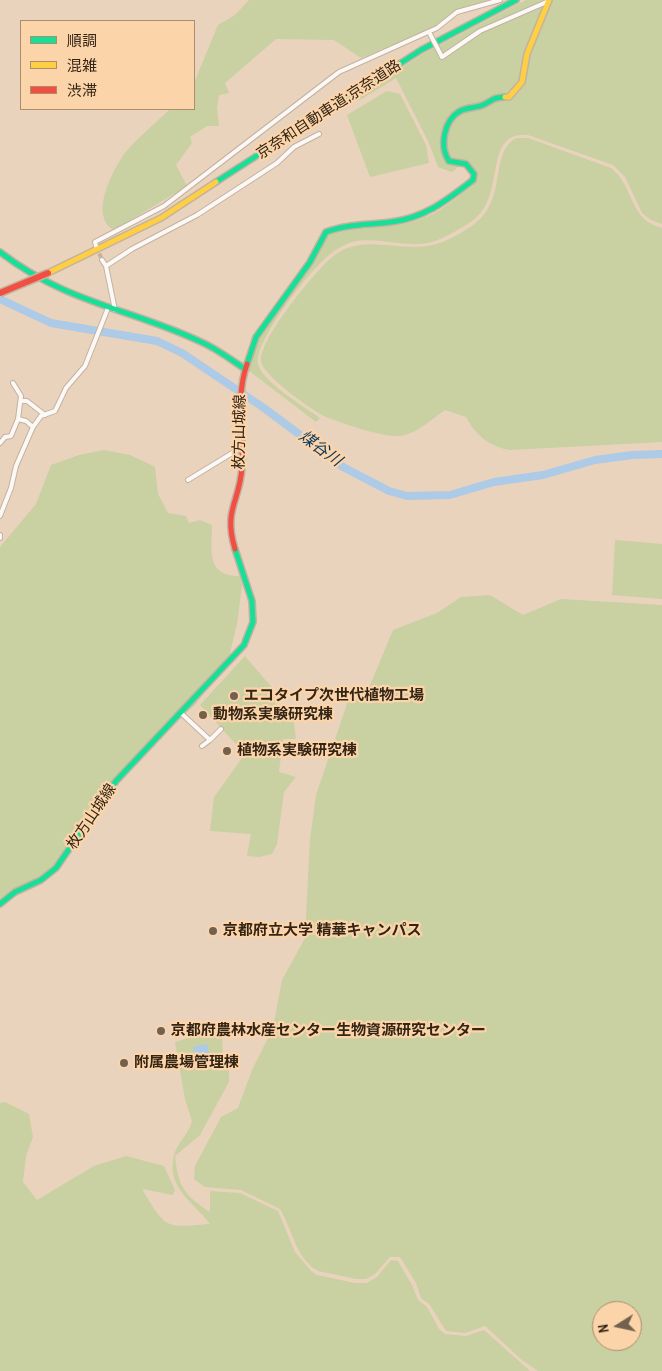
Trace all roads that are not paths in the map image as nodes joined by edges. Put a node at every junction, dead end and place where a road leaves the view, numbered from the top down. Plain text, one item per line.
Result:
1 (500, 0) edge
2 (510, 0) edge
3 (516, 0) edge
4 (549, 0) edge
5 (429, 33) junction
6 (319, 134) dead end
7 (144, 226) junction
8 (96, 246) dead end
9 (0, 252) edge
10 (102, 260) tunnel mouth
11 (106, 266) junction
12 (0, 292) edge
13 (112, 309) junction
14 (245, 369) junction
15 (13, 383) dead end
16 (21, 401) junction
17 (45, 415) junction
18 (18, 419) junction
19 (33, 426) junction
20 (0, 443) edge
21 (242, 447) junction
22 (188, 480) dead end
23 (0, 516) edge
24 (182, 714) junction
25 (221, 729) dead end
26 (210, 740) junction
27 (202, 746) dead end
28 (0, 904) edge

1 - 5 street
2 - 7 main road, 京奈和自動車道;京奈道路
3 - 7 main road, 京奈和自動車道;京奈道路
4 - 5 street, bridge
4 - 14 main road, 枚方山城線
5 - 8 street
6 - 11 street
7 - 12 main road, 京奈和自動車道;京奈道路, bridge
9 - 13 main road
10 - 11 street
11 - 13 street
13 - 14 main road
13 - 17 street
14 - 21 main road, 枚方山城線
15 - 16 street
16 - 17 street
16 - 18 street
17 - 19 street
18 - 19 street
18 - 20 street
19 - 23 street
21 - 22 street
21 - 24 main road, 枚方山城線
24 - 26 street
24 - 28 main road, 枚方山城線
25 - 26 street
26 - 27 street

